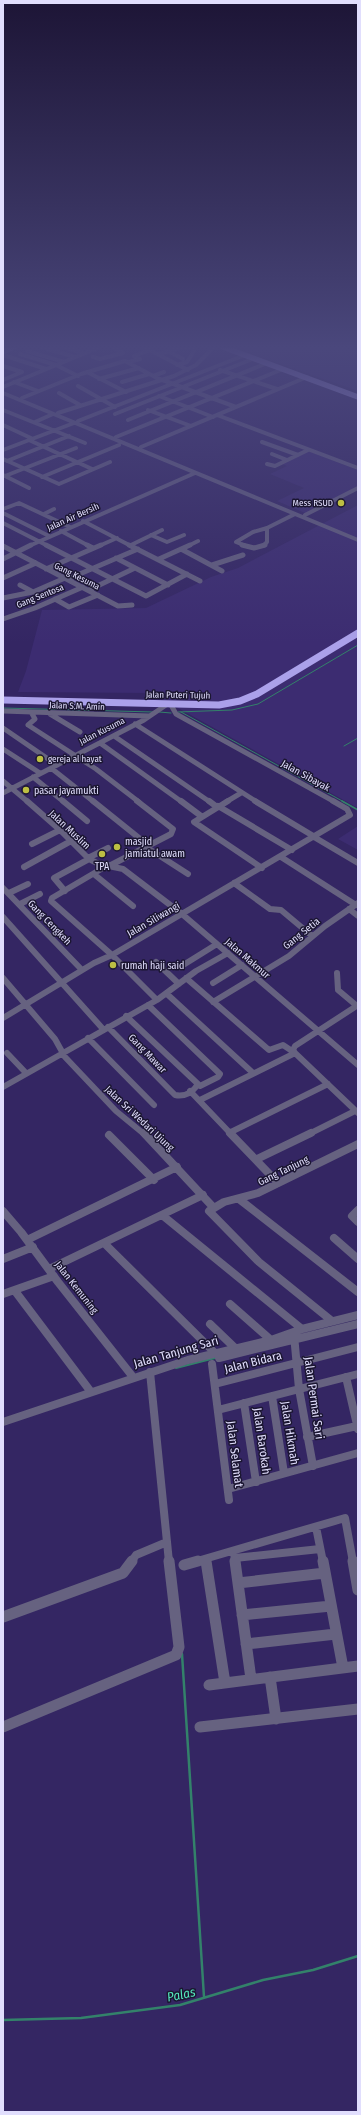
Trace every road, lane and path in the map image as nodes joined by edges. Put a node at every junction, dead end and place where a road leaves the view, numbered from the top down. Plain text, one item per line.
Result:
1 (9, 446) edge
2 (16, 446) edge
3 (46, 446) edge
4 (117, 446) edge
5 (125, 446) edge
6 (138, 446) edge
7 (144, 446) edge
8 (273, 446) edge
9 (291, 446) edge
10 (296, 446) edge
11 (12, 447) junction
12 (43, 447) junction
13 (141, 447) junction
14 (76, 448) dead end
15 (3, 450) edge
16 (308, 450) junction
17 (291, 452) junction
18 (60, 454) junction
19 (272, 454) dead end
20 (298, 454) junction
21 (5, 460) edge
22 (287, 460) junction
23 (77, 462) junction
24 (110, 462) dead end
25 (267, 464) dead end
26 (25, 468) junction
27 (358, 468) edge
28 (92, 469) junction
29 (196, 473) junction
30 (4, 476) edge
31 (42, 477) junction
32 (223, 482) junction
33 (29, 488) dead end
34 (358, 488) edge
35 (3, 509) edge
36 (54, 509) dead end
37 (3, 513) edge
38 (44, 514) junction
39 (295, 514) junction
40 (305, 515) junction
41 (83, 521) junction
42 (3, 523) edge
43 (70, 527) junction
44 (267, 528) junction
45 (162, 530) dead end
46 (61, 531) junction
47 (151, 535) junction
48 (184, 535) dead end
49 (49, 536) junction
50 (358, 537) edge
51 (117, 538) junction
52 (358, 540) edge
53 (198, 541) dead end
54 (38, 542) junction
55 (131, 545) junction
56 (3, 546) edge
57 (93, 548) junction
58 (138, 549) junction
59 (181, 549) junction
60 (16, 552) junction
61 (242, 555) dead end
62 (71, 558) junction
63 (116, 558) junction
64 (3, 559) edge
65 (159, 559) junction
66 (36, 564) junction
67 (212, 565) junction
68 (46, 568) junction
69 (93, 568) junction
70 (135, 568) junction
71 (222, 571) dead end
72 (187, 574) junction
73 (3, 578) edge
74 (66, 578) junction
75 (113, 578) junction
76 (200, 581) dead end
77 (168, 584) junction
78 (20, 585) dead end
79 (83, 587) junction
80 (89, 590) junction
81 (33, 592) junction
82 (98, 595) junction
83 (3, 598) edge
84 (55, 599) junction
85 (132, 605) dead end
86 (3, 619) edge
87 (358, 628) edge
88 (358, 634) edge
89 (320, 654) junction
90 (3, 696) edge
91 (3, 700) edge
92 (159, 710) junction
93 (3, 711) edge
94 (31, 712) junction
95 (48, 713) junction
96 (135, 724) junction
97 (3, 728) edge
98 (80, 732) dead end
99 (114, 736) junction
100 (100, 743) junction
101 (3, 749) edge
102 (76, 755) junction
103 (58, 764) junction
104 (51, 768) junction
105 (40, 773) junction
106 (33, 777) junction
107 (3, 781) edge
108 (12, 788) junction
109 (3, 793) edge
110 (241, 793) junction
111 (218, 806) junction
112 (201, 816) junction
113 (87, 821) dead end
114 (60, 830) junction
115 (314, 837) junction
116 (71, 841) junction
117 (32, 844) dead end
118 (148, 846) junction
119 (108, 848) dead end
120 (292, 850) junction
121 (281, 857) junction
122 (89, 859) junction
123 (358, 863) edge
124 (110, 865) junction
125 (24, 867) dead end
126 (262, 868) junction
127 (124, 869) joint
128 (188, 874) dead end
129 (95, 875) junction
130 (234, 883) junction
131 (28, 884) dead end
132 (3, 888) edge
133 (65, 891) junction
134 (9, 894) junction
135 (40, 894) dead end
136 (20, 904) junction
137 (357, 904) edge
138 (133, 906) dead end
139 (350, 909) junction
140 (182, 914) junction
141 (358, 916) edge
142 (3, 917) edge
143 (312, 936) junction
144 (217, 944) junction
145 (228, 953) junction
146 (112, 955) junction
147 (156, 962) dead end
148 (242, 964) junction
149 (180, 967) dead end
150 (82, 970) junction
151 (337, 973) dead end
152 (256, 977) junction
153 (3, 978) edge
154 (186, 978) junction
155 (62, 982) junction
156 (213, 983) dead end
157 (179, 984) junction
158 (166, 994) junction
159 (157, 1000) junction
160 (213, 1002) junction
161 (26, 1004) junction
162 (148, 1005) junction
163 (358, 1006) edge
164 (126, 1016) junction
165 (3, 1018) edge
166 (106, 1028) junction
167 (318, 1031) junction
168 (88, 1038) junction
169 (63, 1052) junction
170 (7, 1053) dead end
171 (295, 1053) junction
172 (358, 1065) edge
173 (26, 1073) junction
174 (253, 1073) junction
175 (198, 1084) junction
176 (328, 1084) junction
177 (3, 1086) edge
178 (190, 1091) junction
179 (200, 1100) junction
180 (154, 1105) dead end
181 (357, 1112) edge
182 (231, 1132) junction
183 (109, 1135) dead end
184 (358, 1144) edge
185 (257, 1159) junction
186 (177, 1167) junction
187 (154, 1180) junction
188 (278, 1183) junction
189 (203, 1195) junction
190 (239, 1199) junction
191 (213, 1207) junction
192 (358, 1210) edge
193 (3, 1211) edge
194 (162, 1215) junction
195 (358, 1222) edge
196 (334, 1238) dead end
197 (29, 1239) junction
198 (104, 1243) junction
199 (33, 1247) junction
200 (358, 1258) edge
201 (3, 1259) edge
202 (49, 1269) junction
203 (54, 1276) junction
204 (15, 1291) junction
205 (358, 1292) edge
206 (3, 1294) edge
207 (230, 1304) dead end
208 (358, 1315) edge
209 (332, 1321) junction
210 (210, 1324) dead end
211 (358, 1324) edge
212 (296, 1334) junction
213 (271, 1340) junction
214 (358, 1347) edge
215 (234, 1351) junction
216 (215, 1358) junction
217 (297, 1363) junction
218 (358, 1374) edge
219 (150, 1375) junction
220 (346, 1376) junction
221 (133, 1377) junction
222 (215, 1384) junction
223 (299, 1389) junction
224 (91, 1392) junction
225 (272, 1396) junction
226 (244, 1403) junction
227 (218, 1410) junction
228 (3, 1422) edge
229 (358, 1427) edge
230 (307, 1437) junction
231 (358, 1453) edge
232 (313, 1466) junction
233 (284, 1473) junction
234 (256, 1482) junction
235 (228, 1489) junction
236 (229, 1500) dead end
237 (316, 1527) junction
238 (167, 1542) junction
239 (320, 1549) junction
240 (235, 1555) junction
241 (206, 1560) junction
242 (184, 1565) dead end
243 (325, 1573) junction
244 (238, 1582) junction
245 (358, 1590) edge
246 (331, 1606) junction
247 (242, 1615) junction
248 (3, 1617) edge
249 (336, 1634) junction
250 (246, 1644) junction
251 (358, 1666) edge
252 (342, 1668) junction
253 (270, 1677) junction
254 (251, 1679) junction
255 (225, 1683) junction
256 (209, 1685) dead end
257 (358, 1710) edge
258 (276, 1719) junction
259 (3, 1727) edge
260 (200, 1727) dead end

1 - 11 street
2 - 11 street
3 - 12 street
4 - 23 street
5 - 29 street
6 - 13 street
7 - 13 street
8 - 17 street
9 - 17 street
10 - 16 street
11 - 15 street
12 - 18 street
12 - 21 street
13 - 32 street
14 - 18 street
16 - 20 street
16 - 27 street
17 - 20 street
18 - 23 street
18 - 26 street
19 - 22 street
20 - 22 street
21 - 26 street
22 - 25 street
23 - 28 street
23 - 31 street
24 - 28 street
26 - 30 street
26 - 31 street
28 - 31 street
29 - 32 street
29 - 41 street, Jalan Air Bersih
30 - 33 street
32 - 39 street
32 - 40 street
34 - 40 street
35 - 38 street
36 - 38 street
37 - 49 street
38 - 43 street
39 - 44 street
39 - 52 street
40 - 50 street
41 - 43 street, Jalan Air Bersih
41 - 51 street
42 - 54 street
43 - 46 street, Jalan Air Bersih
44 - 44 street
45 - 47 street
46 - 49 street, Jalan Air Bersih
46 - 57 street
47 - 48 street
47 - 55 street
49 - 54 street, Jalan Air Bersih
51 - 55 street
51 - 57 street
53 - 59 street
54 - 60 street, Jalan Air Bersih
54 - 62 street
55 - 58 street
56 - 60 street, Gang Kesuma
57 - 62 street
58 - 63 street
58 - 65 street
59 - 65 street
59 - 67 street
60 - 64 street, Jalan Air Bersih
60 - 66 street, Gang Kesuma
61 - 67 street
62 - 68 street
62 - 69 street
63 - 69 street
63 - 70 street
65 - 72 street
66 - 68 street, Gang Kesuma
66 - 73 street
67 - 71 street
68 - 74 street, Gang Kesuma
69 - 74 street
69 - 75 street
70 - 75 street
70 - 77 street
72 - 76 street
72 - 77 street
74 - 79 street, Gang Kesuma
74 - 81 street
75 - 77 street
75 - 80 street
78 - 81 street
79 - 80 street, Gang Kesuma
79 - 84 street, Gang Sentosa
80 - 82 street, Gang Kesuma
81 - 83 street
82 - 84 street
82 - 85 street, Gang Kesuma
84 - 86 street, Gang Sentosa
87 - 89 highway, Jalan Puteri Tujuh
88 - 89 highway, Jalan Puteri Tujuh
89 - 90 highway, Jalan Puteri Tujuh
89 - 92 highway, Jalan Puteri Tujuh
91 - 92 highway, Jalan Puteri Tujuh
92 - 95 street, Jalan S.M. Amin
92 - 96 street, Jalan Kusuma
92 - 115 street, Jalan Sibayak
93 - 94 street, Jalan S.M. Amin
94 - 95 street, Jalan S.M. Amin
94 - 102 street
95 - 98 street
96 - 99 street, Jalan Kusuma
96 - 110 street
97 - 103 street
99 - 100 street, Jalan Kusuma
99 - 111 street
100 - 102 street, Jalan Kusuma
100 - 112 street
101 - 105 street
102 - 103 street, Jalan Kusuma
102 - 118 street
103 - 104 street, Jalan Kusuma
104 - 105 street, Jalan Kusuma
104 - 118 street
105 - 106 street, Jalan Kusuma
106 - 108 street, Jalan Kusuma
106 - 113 street
107 - 108 street, Jalan Muslim
108 - 109 street, Jalan Kusuma
108 - 114 street, Jalan Muslim
110 - 111 street
110 - 115 street
111 - 112 street
111 - 120 street
112 - 126 street
114 - 116 street, Jalan Muslim
114 - 117 street
115 - 120 street, Jalan Siliwangi
115 - 123 street
116 - 122 street, Jalan Muslim
116 - 125 street
118 - 124 street
118 - 128 street
119 - 122 street
120 - 121 street, Jalan Siliwangi
121 - 126 street, Jalan Siliwangi
121 - 137 street
122 - 124 street, Jalan Muslim
122 - 133 street
124 - 127 street, Jalan Muslim
124 - 129 street
126 - 130 street, Jalan Siliwangi
127 - 140 street, Jalan Makmur
129 - 133 street
129 - 138 street
130 - 140 street, Jalan Siliwangi
130 - 143 street
131 - 134 street
132 - 134 street, Gang Cengkeh
133 - 146 street
134 - 136 street, Gang Cengkeh
135 - 136 street
136 - 150 street, Gang Cengkeh
137 - 139 street, Gang Setia
139 - 141 street
139 - 143 street, Gang Setia
140 - 144 street, Jalan Makmur
140 - 146 street, Jalan Siliwangi
142 - 155 street, Gang Mawar
143 - 152 street, Gang Setia
144 - 145 street, Jalan Makmur
144 - 149 street
145 - 148 street, Jalan Makmur
145 - 154 street
146 - 150 street, Jalan Siliwangi
146 - 159 street
147 - 157 street
148 - 152 street, Jalan Makmur
148 - 156 street
150 - 155 street, Jalan Siliwangi
151 - 163 street
152 - 160 street, Gang Setia
152 - 167 street, Jalan Makmur
153 - 161 street, Jalan Sri Wedari Ujung
154 - 157 street
154 - 160 street
155 - 161 street, Jalan Siliwangi
155 - 166 street, Gang Mawar
157 - 158 street
158 - 159 street
158 - 174 street
159 - 162 street
160 - 171 street
161 - 165 street, Jalan Siliwangi
161 - 169 street, Jalan Sri Wedari Ujung
162 - 164 street
162 - 175 street
163 - 167 street
164 - 166 street
164 - 175 street
166 - 168 street
166 - 178 street, Gang Mawar
167 - 171 street
167 - 172 street, Jalan Makmur
168 - 169 street
168 - 180 street
169 - 173 street
169 - 186 street, Jalan Sri Wedari Ujung
170 - 173 street
171 - 174 street
171 - 176 street
173 - 177 street
174 - 179 street
175 - 178 street
176 - 181 street
176 - 182 street
178 - 179 street
179 - 182 street
181 - 185 street
182 - 185 street
183 - 187 street
184 - 188 street, Gang Tanjung
185 - 188 street
186 - 187 street
186 - 189 street, Jalan Sri Wedari Ujung
187 - 197 street
188 - 190 street, Gang Tanjung
189 - 191 street, Jalan Sri Wedari Ujung
189 - 194 street
190 - 191 street, Gang Tanjung
190 - 205 street
191 - 209 street
192 - 195 street
193 - 197 street, Jalan Kemuning
194 - 198 street
194 - 212 street
196 - 200 street
197 - 199 street, Jalan Kemuning
198 - 202 street
198 - 216 street
199 - 201 street
199 - 202 street, Jalan Kemuning
202 - 203 street, Jalan Kemuning
203 - 204 street
203 - 221 street, Jalan Kemuning
204 - 206 street
204 - 224 street
207 - 213 street
208 - 209 street, Jalan Tanjung Sari
209 - 212 street, Jalan Tanjung Sari
210 - 215 street
211 - 212 street
212 - 213 street, Jalan Tanjung Sari
212 - 215 street
212 - 217 street, Jalan Permai Sari
213 - 215 street, Jalan Tanjung Sari
214 - 217 street, Jalan Bidara
215 - 216 street, Jalan Tanjung Sari
216 - 219 street, Jalan Tanjung Sari
216 - 222 street, Jalan Selamat
217 - 222 street, Jalan Bidara
217 - 223 street, Jalan Permai Sari
218 - 220 street
219 - 221 street, Jalan Tanjung Sari
219 - 238 street
220 - 223 street
220 - 229 street
221 - 224 street, Jalan Tanjung Sari
222 - 227 street, Jalan Selamat
223 - 225 street
223 - 230 street, Jalan Permai Sari
224 - 228 street, Jalan Tanjung Sari
225 - 226 street
225 - 233 street, Jalan Hikmah
226 - 227 street
226 - 234 street, Jalan Barokah
227 - 235 street, Jalan Selamat
229 - 230 street
230 - 232 street, Jalan Permai Sari
231 - 232 street
232 - 233 street
233 - 234 street
234 - 235 street
235 - 236 street, Jalan Selamat
237 - 239 street
237 - 240 street
237 - 245 street
238 - 248 street
238 - 259 street
239 - 240 street
239 - 243 street
240 - 241 street
240 - 244 street
241 - 242 street
241 - 255 street
243 - 244 street
243 - 246 street
244 - 247 street
246 - 247 street
246 - 249 street
247 - 250 street
249 - 250 street
249 - 252 street
250 - 254 street
251 - 252 street
252 - 253 street
253 - 254 street
253 - 258 street
254 - 255 street
255 - 256 street
257 - 258 street
258 - 260 street

